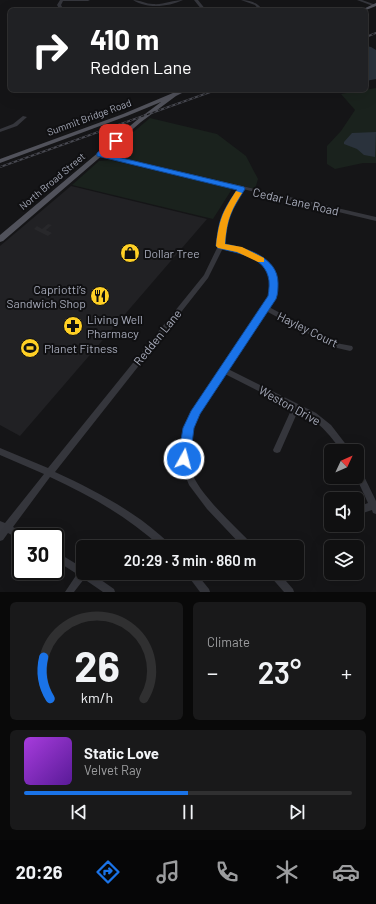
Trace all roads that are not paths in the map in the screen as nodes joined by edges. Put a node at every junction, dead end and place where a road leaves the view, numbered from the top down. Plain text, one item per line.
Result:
1 (62, 0) edge
2 (88, 0) edge
3 (135, 0) edge
4 (181, 0) edge
5 (196, 0) edge
6 (243, 0) edge
7 (359, 0) edge
8 (363, 0) edge
9 (375, 5) edge
10 (202, 8) edge
11 (259, 8) edge
12 (181, 92) edge
13 (174, 95) junction
14 (132, 113) junction
15 (125, 115) junction
16 (25, 117) dead end
17 (140, 120) junction
18 (0, 131) edge
19 (55, 140) junction
20 (100, 154) junction
21 (0, 157) edge
22 (0, 161) edge
23 (241, 189) junction
24 (376, 219) edge
25 (0, 239) edge
26 (221, 246) junction
27 (266, 308) junction
28 (350, 348) dead end
29 (224, 370) junction
30 (296, 406) junction
31 (341, 444) edge
32 (277, 450) dead end
33 (0, 451) edge
34 (49, 473) junction
35 (363, 484) edge
36 (375, 508) edge
37 (364, 510) edge
38 (4, 527) edge
39 (0, 537) edge
40 (159, 540) edge
41 (243, 540) edge
42 (64, 561) edge
43 (76, 568) edge
44 (78, 580) edge
45 (93, 580) edge
46 (197, 580) edge
47 (279, 580) edge
48 (69, 592) edge
49 (111, 592) edge
50 (206, 592) edge
51 (290, 592) edge

1 - 2 street
3 - 4 street
5 - 10 street
6 - 11 street
7 - 9 street
8 - 9 street
12 - 13 main road, Summit Bridge Road
13 - 14 main road, Summit Bridge Road
13 - 17 main road, North Broad Street
14 - 15 main road, Summit Bridge Road
14 - 17 main road
15 - 17 main road
15 - 19 main road, Summit Bridge Road
16 - 18 street
17 - 20 main road, North Broad Street
19 - 21 main road
19 - 22 main road, Summit Bridge Road
20 - 23 street, Cedar Lane Road
20 - 25 main road, North Broad Street
23 - 24 street, Cedar Lane Road
23 - 26 street, Redden Lane
26 - 27 street
26 - 34 street, Redden Lane
27 - 28 street, Hayley Court
27 - 29 street
29 - 30 street, Weston Drive
29 - 41 street
30 - 31 street, Weston Drive
30 - 32 street
33 - 34 street
34 - 38 street, Redden Lane
34 - 40 street
35 - 36 street
36 - 37 street
38 - 39 street, Redden Lane
42 - 43 street
44 - 48 street
45 - 49 street
46 - 50 street
47 - 51 street

